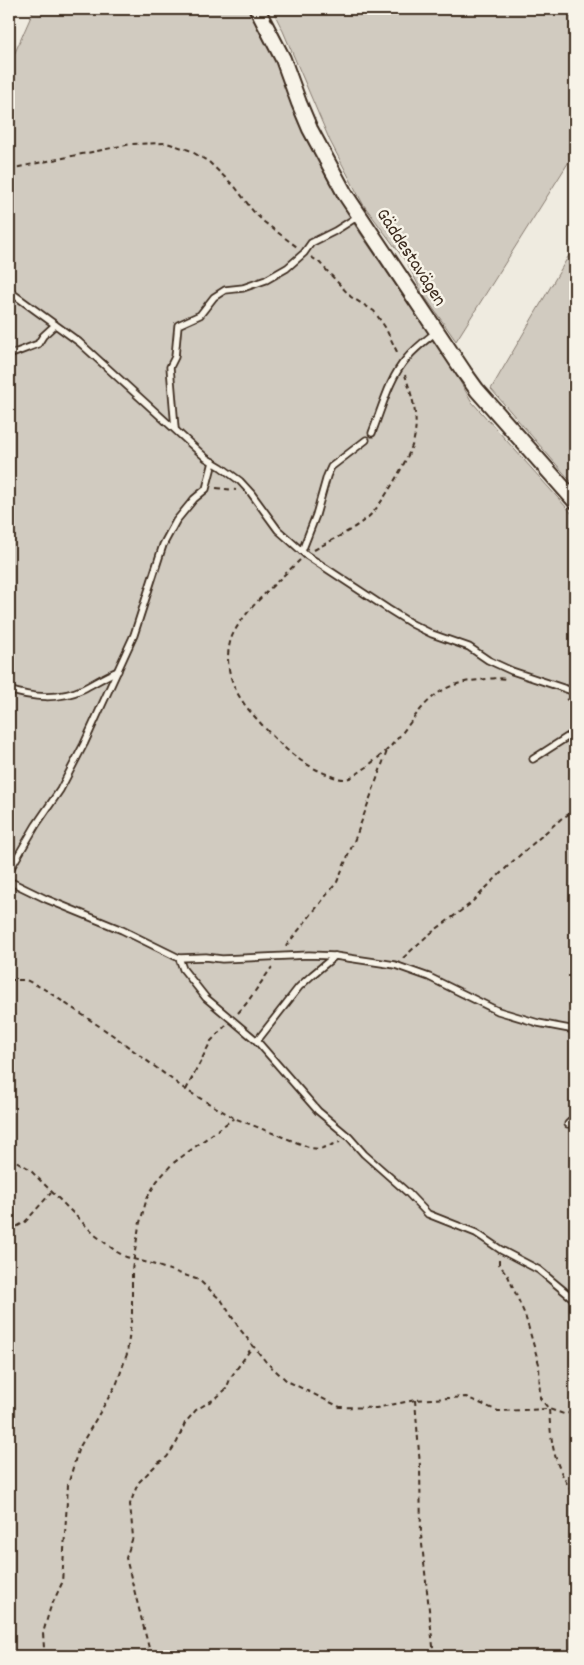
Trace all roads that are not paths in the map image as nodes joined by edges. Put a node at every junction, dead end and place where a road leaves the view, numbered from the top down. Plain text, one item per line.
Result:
1 (12, 9) edge
2 (257, 9) edge
3 (9, 18) edge
4 (360, 215) junction
5 (9, 291) edge
6 (55, 325) junction
7 (436, 332) junction
8 (9, 355) edge
9 (175, 428) junction
10 (372, 432) dead end
11 (366, 440) dead end
12 (212, 462) junction
13 (575, 501) edge
14 (304, 553) junction
15 (118, 672) junction
16 (9, 690) edge
17 (575, 692) edge
18 (575, 732) edge
19 (533, 759) dead end
20 (9, 871) edge
21 (9, 880) edge
22 (335, 956) junction
23 (179, 958) junction
24 (575, 1030) edge
25 (257, 1041) junction
26 (575, 1117) edge
27 (568, 1124) dead end
28 (575, 1300) edge

1 - 3 lane
2 - 4 street, Gäddestavägen
4 - 7 street, Gäddestavägen
4 - 9 lane
5 - 6 lane
6 - 8 lane
6 - 9 lane
7 - 10 lane
7 - 13 street, Gäddestavägen
9 - 12 lane
11 - 14 lane
12 - 14 lane
12 - 15 lane
14 - 17 lane
15 - 16 lane
15 - 20 lane
18 - 19 lane
21 - 23 lane
22 - 23 lane
22 - 24 lane
22 - 25 lane
23 - 25 lane
25 - 28 lane
26 - 27 lane

